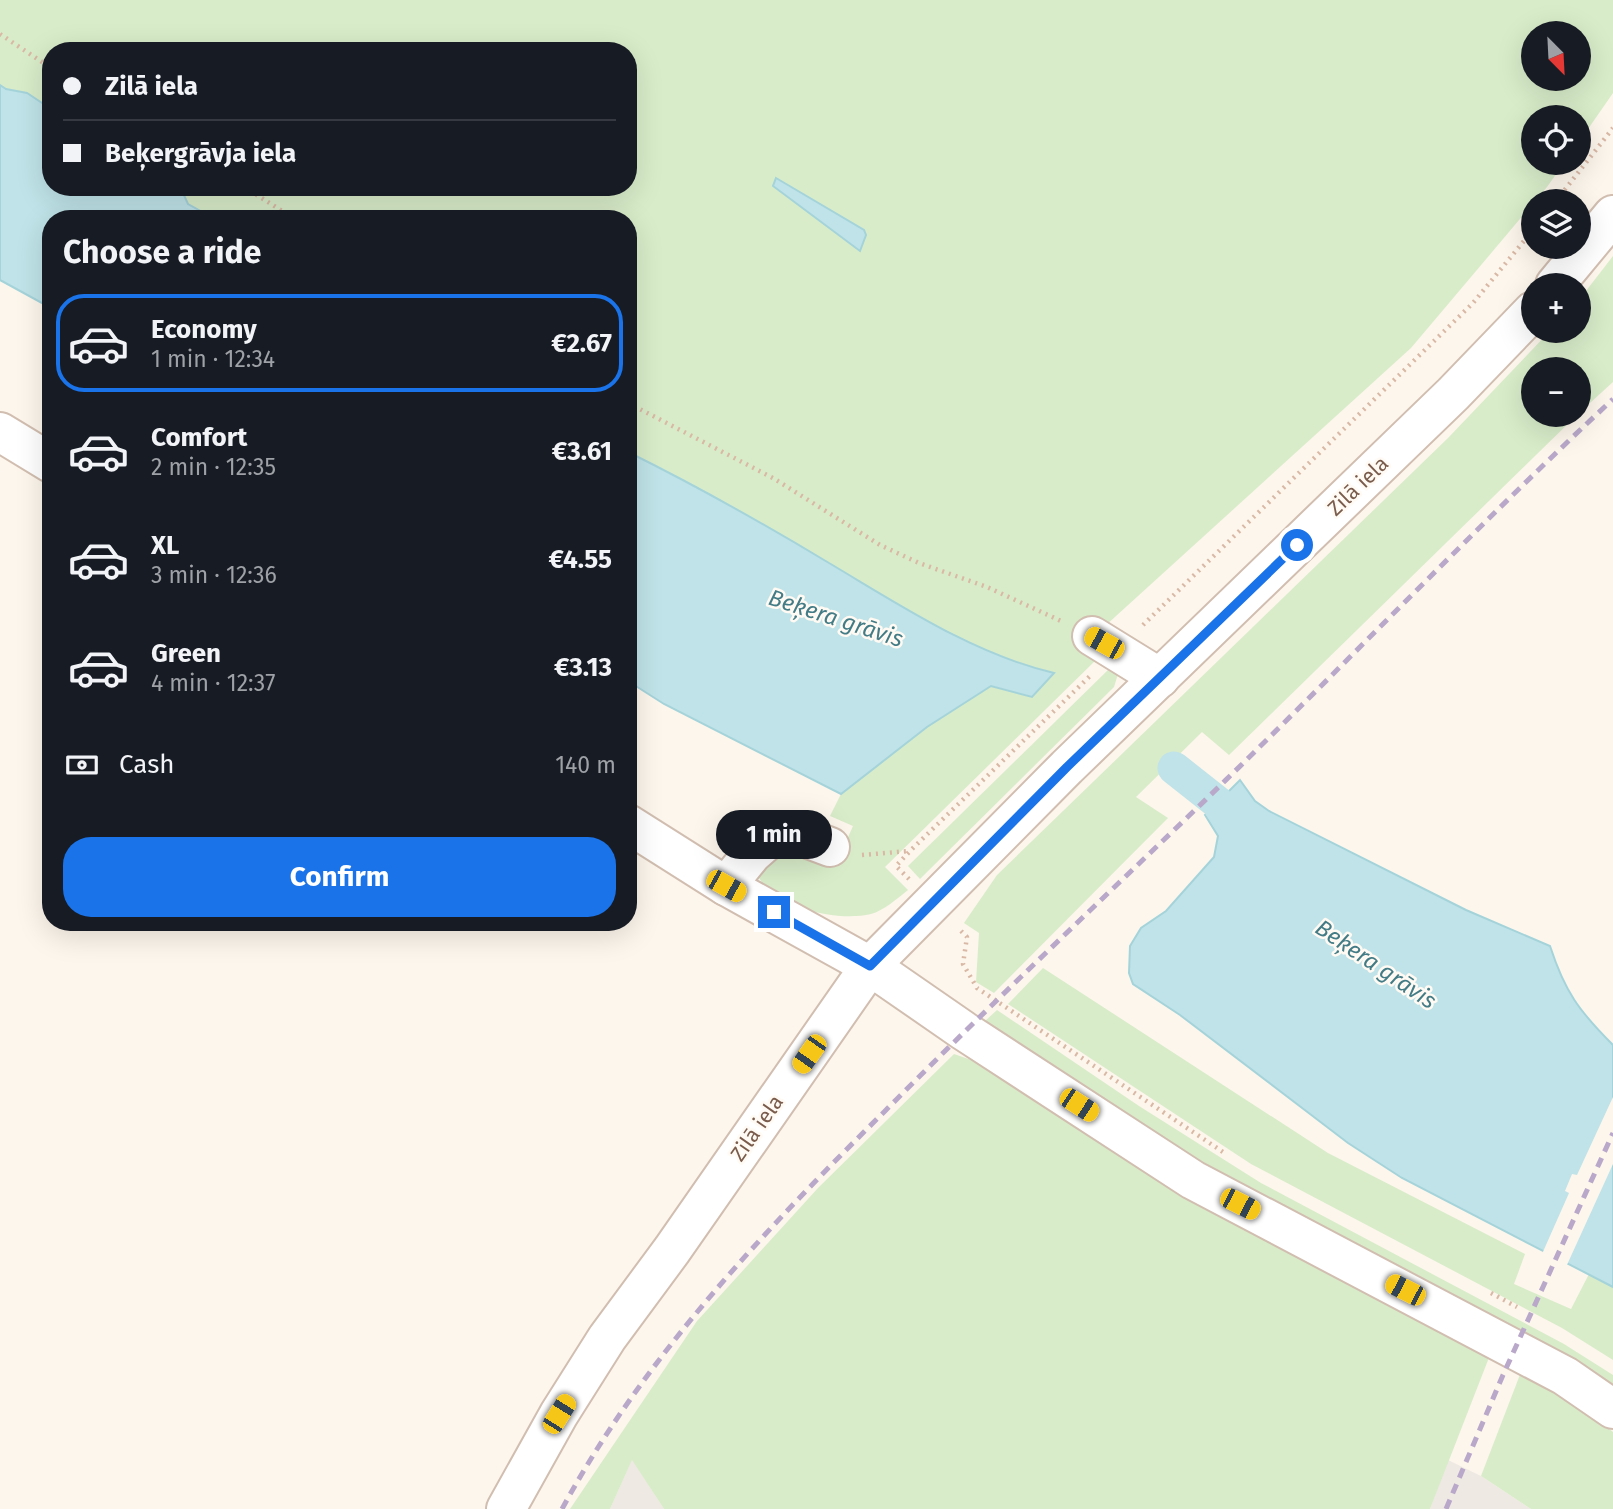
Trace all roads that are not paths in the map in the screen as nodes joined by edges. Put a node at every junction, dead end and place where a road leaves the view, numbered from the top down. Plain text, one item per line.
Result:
1 (1613, 215) edge
2 (1565, 273) edge
3 (1521, 323) edge
4 (0, 432) edge
5 (42, 458) edge
6 (1104, 643) road end
7 (1160, 678) junction
8 (637, 830) edge
9 (830, 847) road end
10 (726, 886) junction
11 (870, 966) junction
12 (1613, 1409) edge
13 (506, 1509) edge

1 - 2 street
3 - 7 street, Zilā iela
4 - 5 street
6 - 7 street
7 - 11 street, Zilā iela
8 - 10 street
9 - 10 street
10 - 11 street
11 - 12 street
11 - 13 street, Zilā iela

